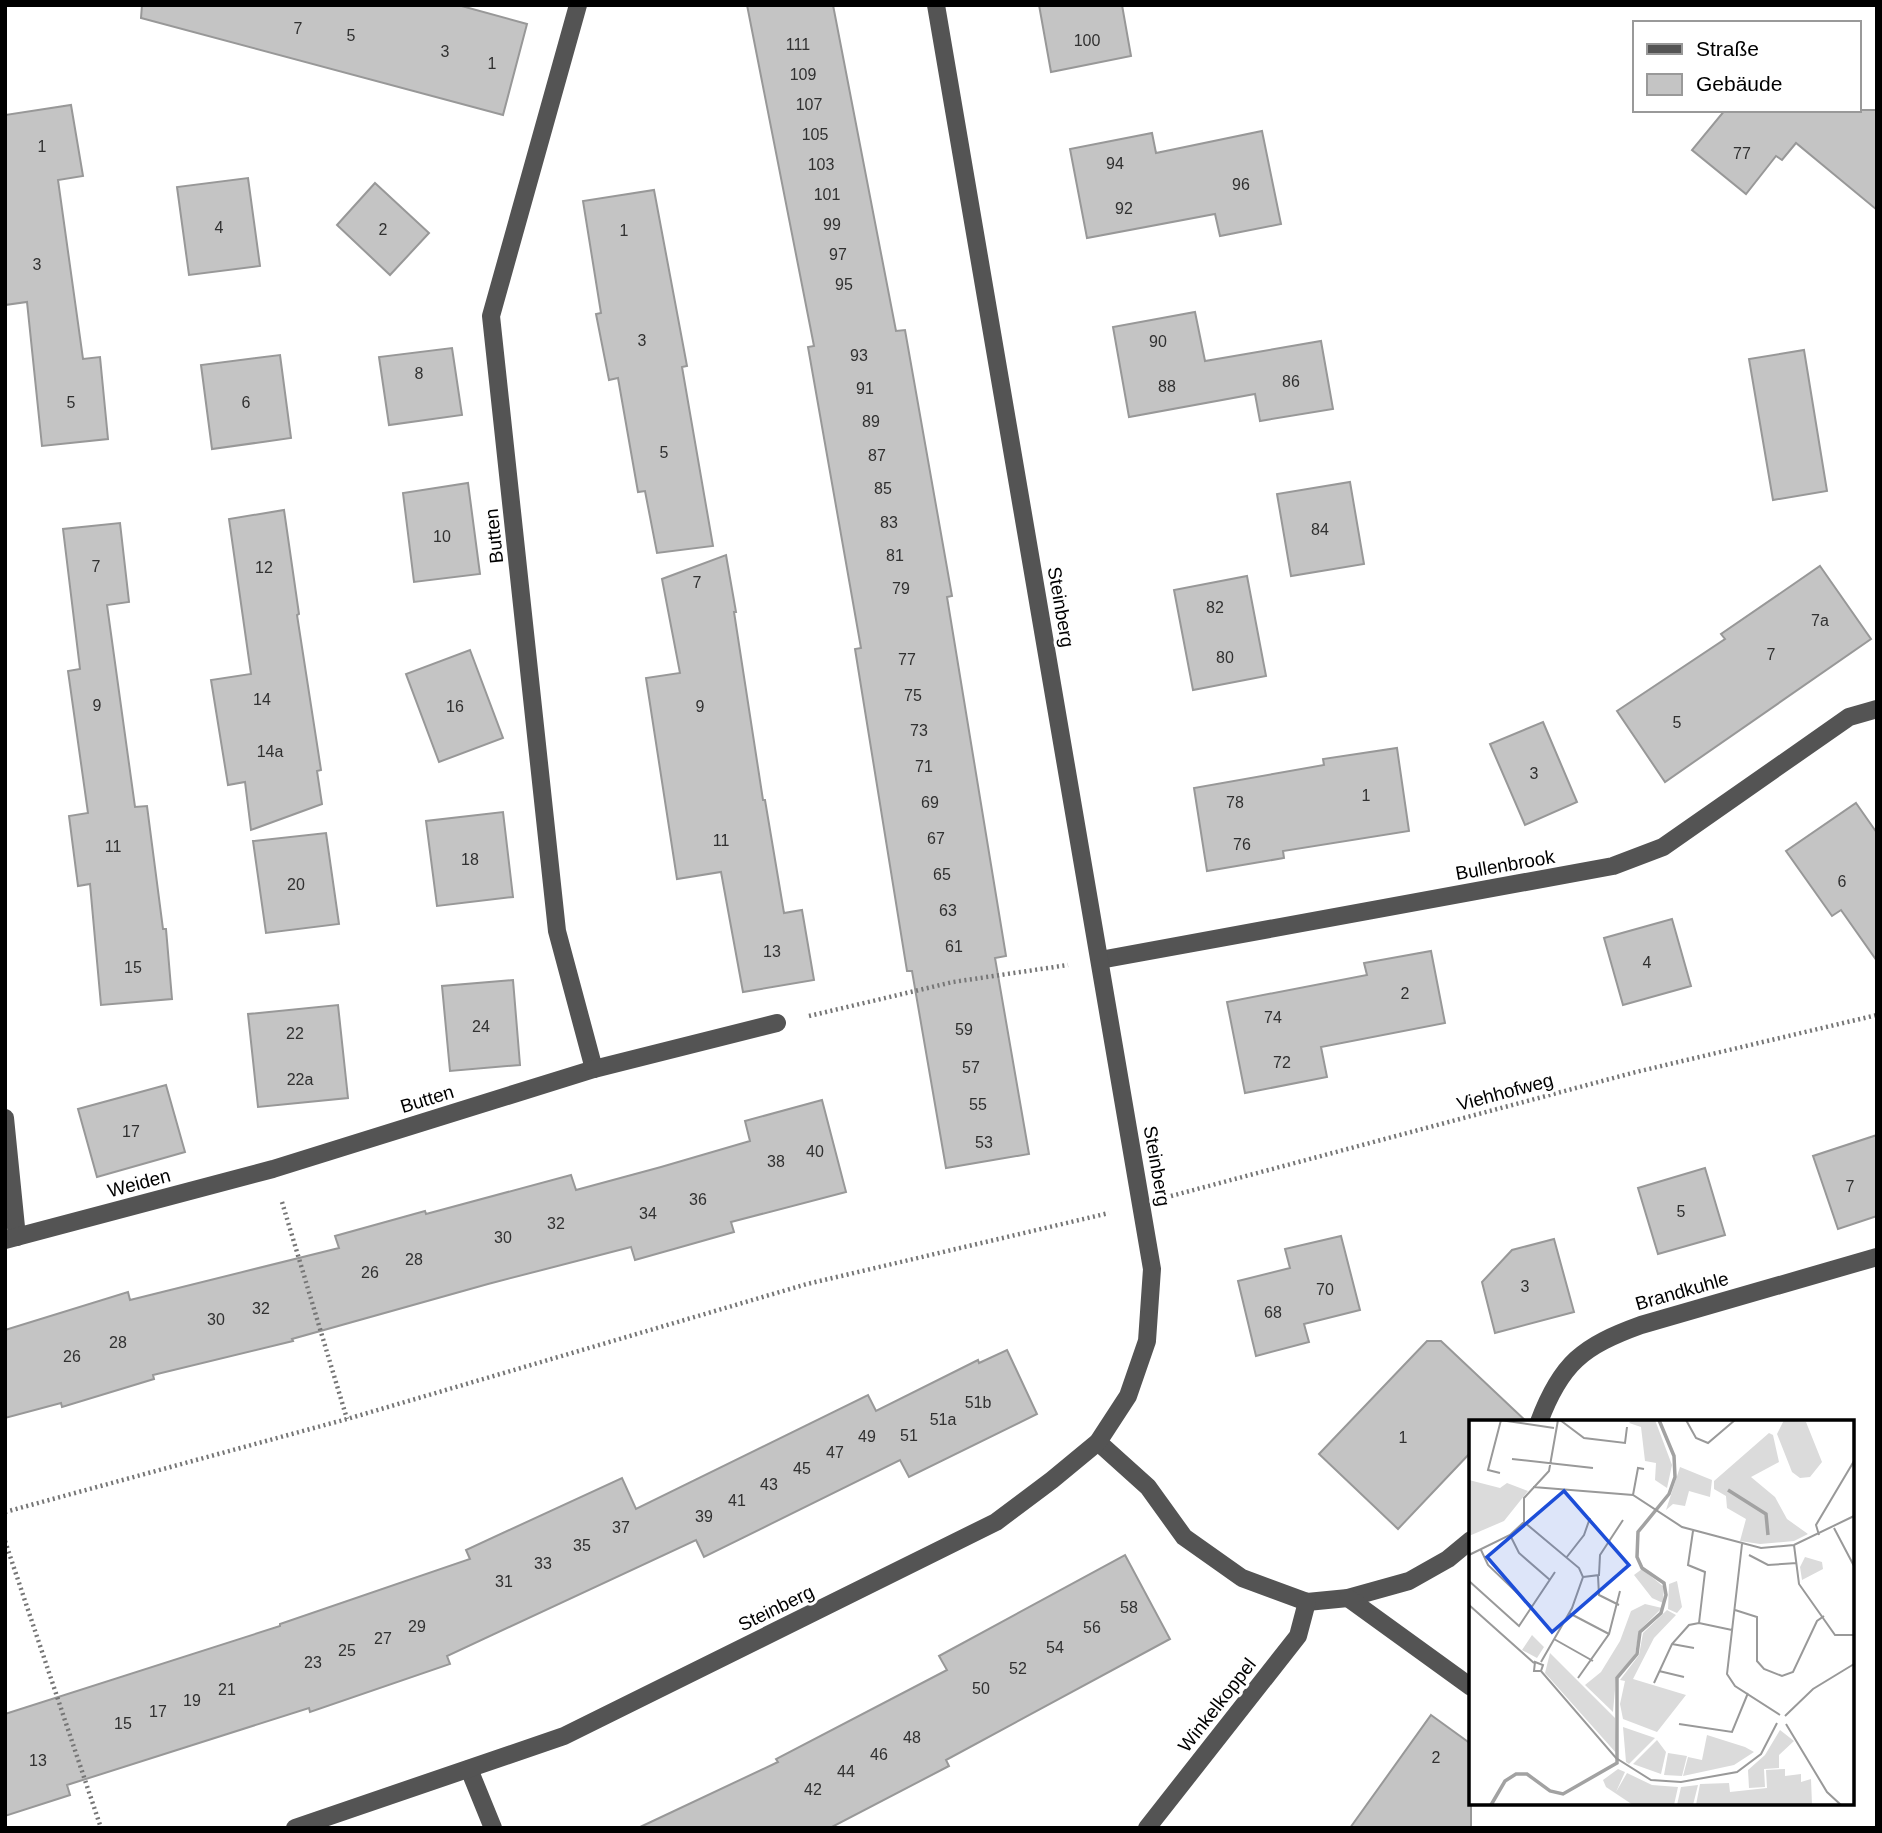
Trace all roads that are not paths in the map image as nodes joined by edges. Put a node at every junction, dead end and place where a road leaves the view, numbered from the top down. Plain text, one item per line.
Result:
1 (579, 5) edge
2 (936, 5) edge
3 (1877, 709) edge
4 (1100, 960) junction
5 (777, 1023) road end
6 (594, 1069) junction
7 (5, 1118) edge
8 (273, 1169) joint
9 (11, 1239) edge
10 (1877, 1257) edge
11 (1540, 1420) edge
12 (1098, 1442) junction
13 (1469, 1542) edge
14 (1348, 1598) junction
15 (1307, 1602) junction
16 (1469, 1686) edge
17 (469, 1769) junction
18 (295, 1828) edge
19 (493, 1828) edge
20 (1147, 1828) edge

1 - 6 street, Butten
2 - 4 street, Steinberg
3 - 4 street, Bullenbrook
4 - 12 street, Steinberg
5 - 6 street, Butten
6 - 8 street, Butten
7 - 9 street, Weiden
8 - 9 street, Weiden
10 - 11 street, Brandkuhle
12 - 15 street
12 - 17 street, Steinberg
13 - 14 street
14 - 15 street
14 - 16 street
15 - 20 street, Winkelkoppel
17 - 18 street, Steinberg
17 - 19 street

